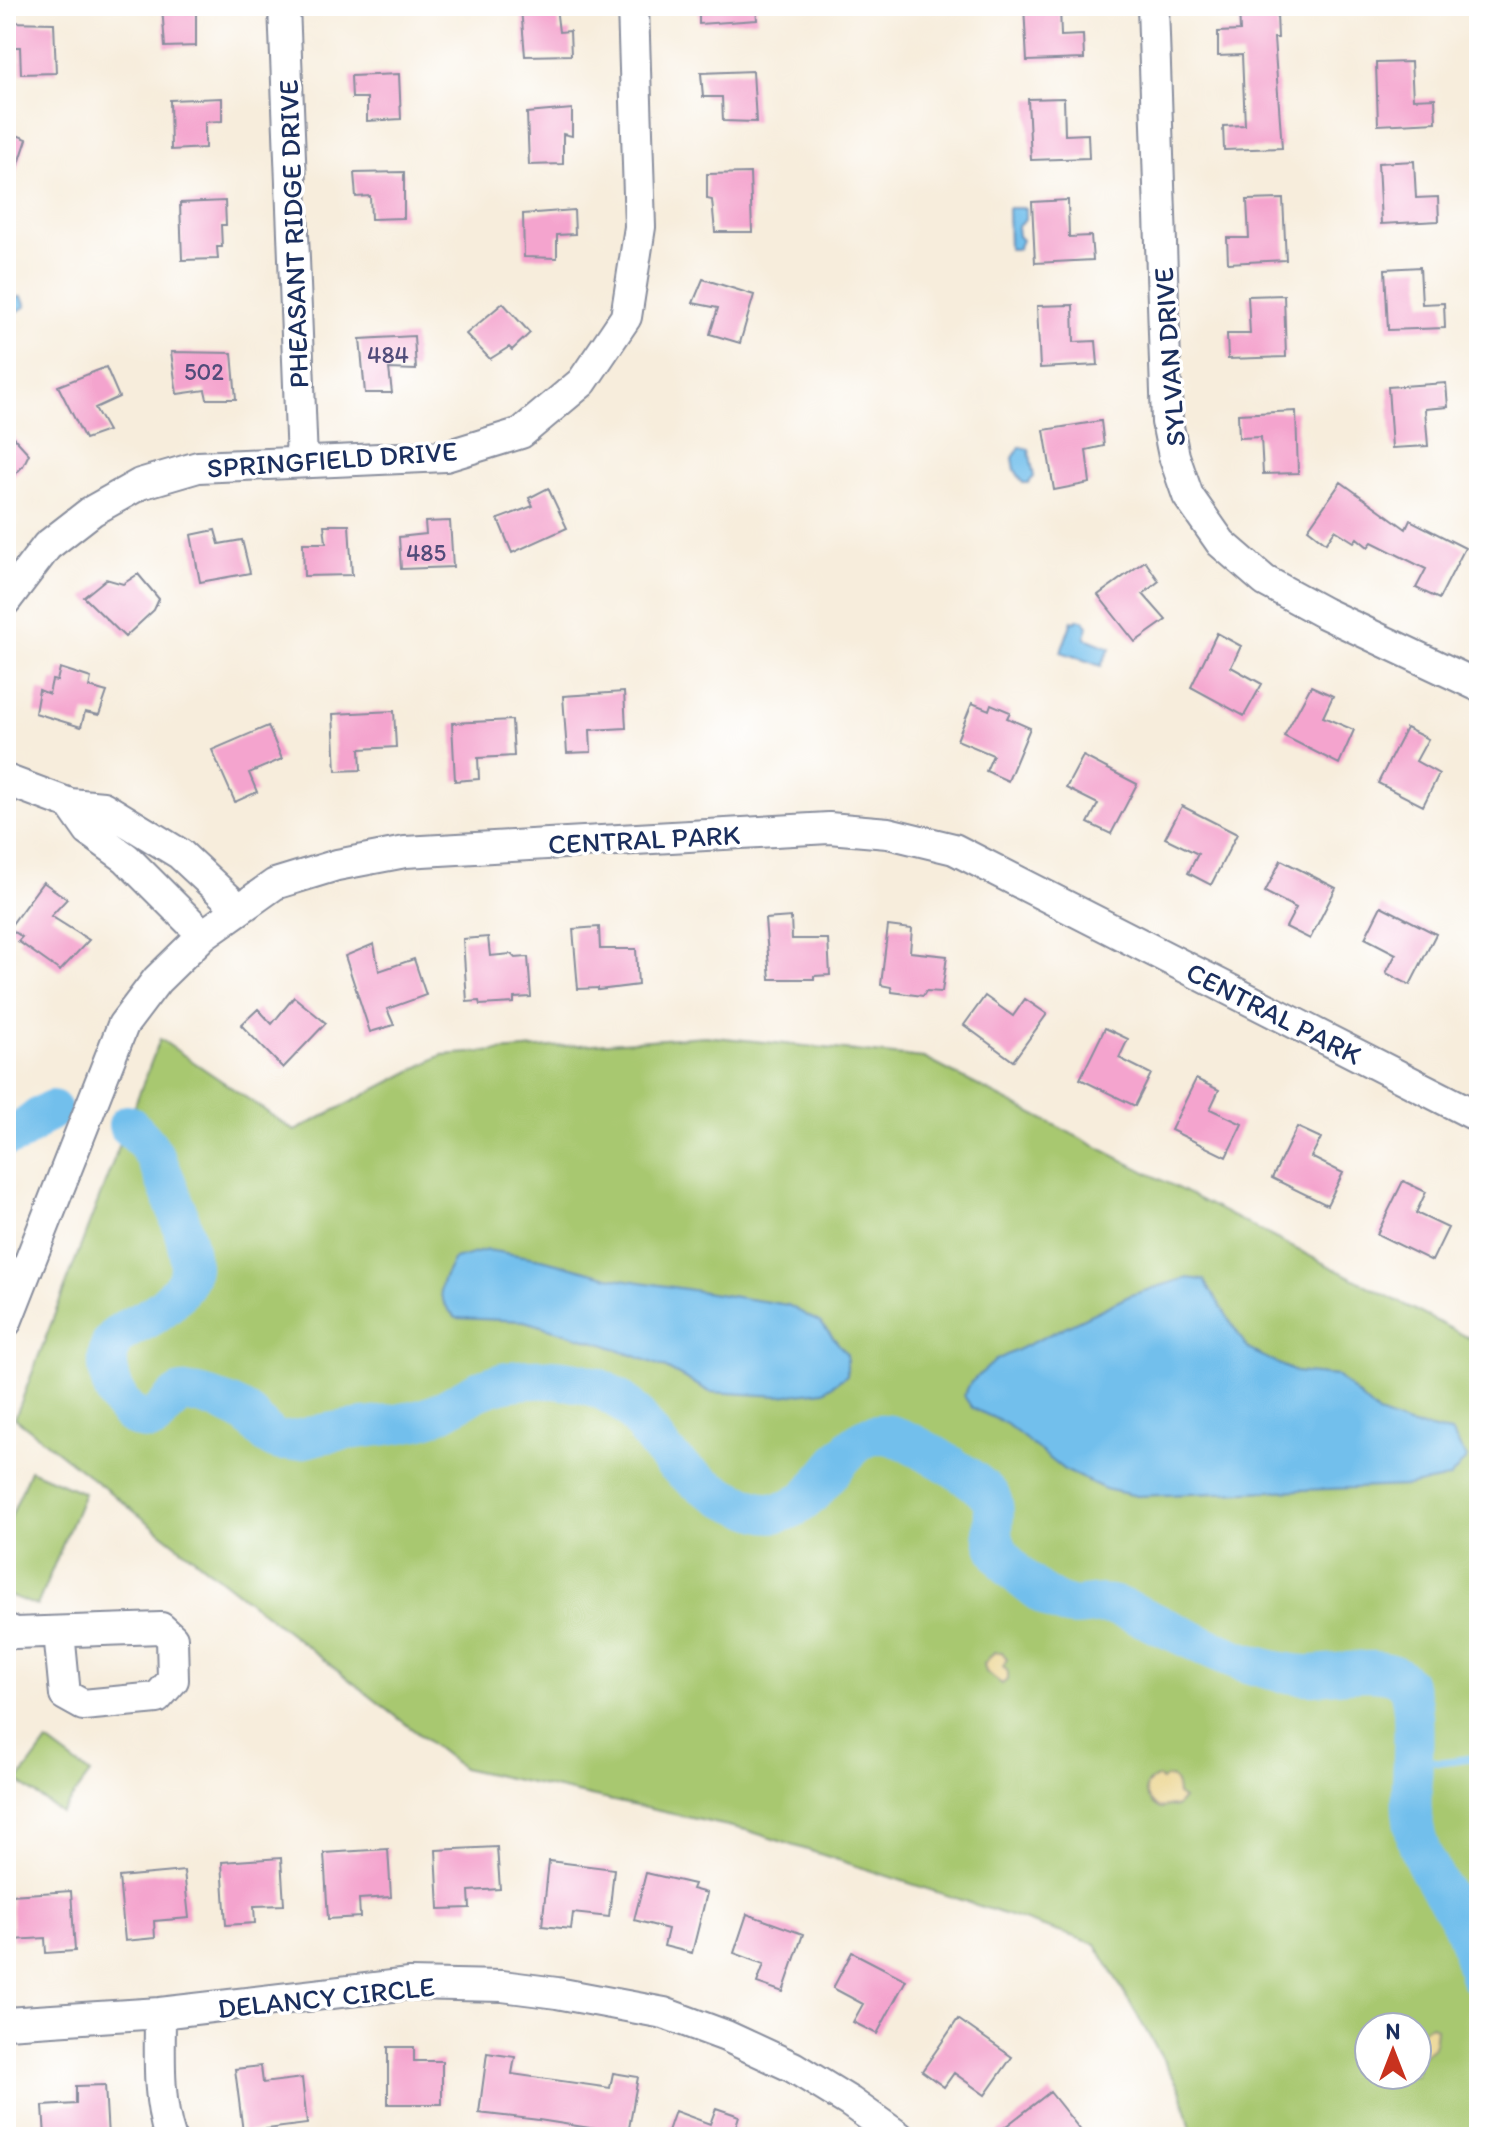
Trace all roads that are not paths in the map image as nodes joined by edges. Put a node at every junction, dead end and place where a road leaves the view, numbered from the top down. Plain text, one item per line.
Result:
1 (284, 6) edge
2 (633, 6) edge
3 (1153, 6) edge
4 (302, 461) junction
5 (6, 600) edge
6 (1479, 686) edge
7 (6, 780) edge
8 (70, 804) junction
9 (239, 909) junction
10 (203, 935) junction
11 (1479, 1117) edge
12 (6, 1322) edge
13 (6, 1629) edge
14 (59, 1632) dead end
15 (160, 2013) junction
16 (6, 2023) edge
17 (170, 2137) edge
18 (899, 2137) edge

1 - 4 street, PHEASANT RIDGE DRIVE
2 - 4 street, SPRINGFIELD DRIVE
3 - 6 street, SYLVAN DRIVE
4 - 5 street, SPRINGFIELD DRIVE
7 - 8 street
8 - 9 street
8 - 10 street
9 - 10 street, CENTRAL PARK
9 - 11 street, CENTRAL PARK
10 - 12 street, CENTRAL PARK
13 - 14 street
15 - 16 street, DELANCY CIRCLE
15 - 17 street
15 - 18 street, DELANCY CIRCLE

